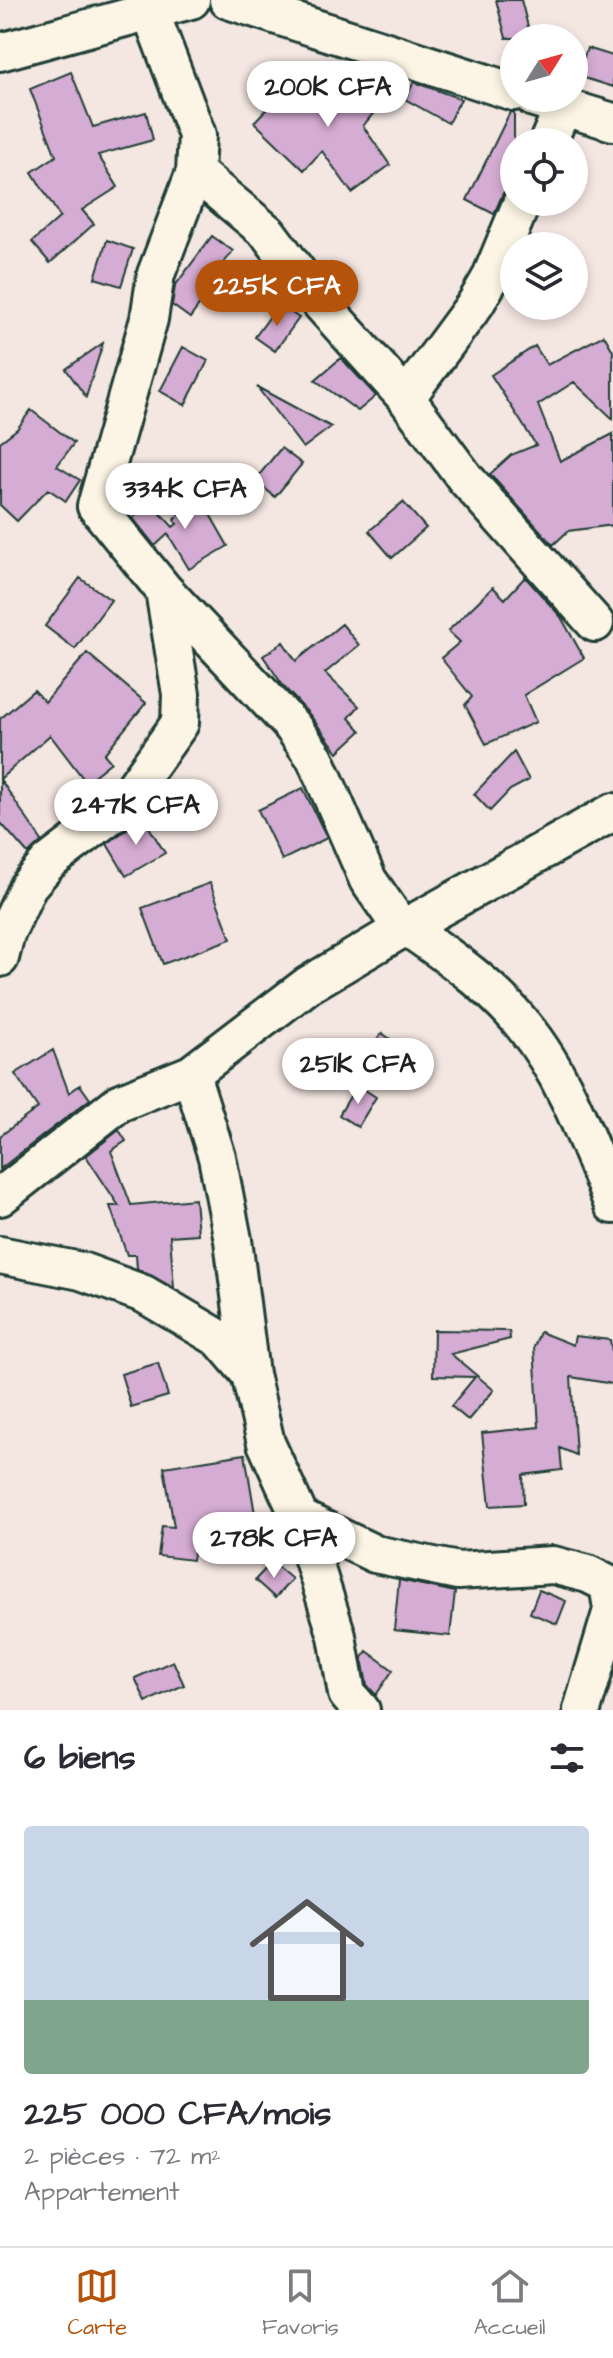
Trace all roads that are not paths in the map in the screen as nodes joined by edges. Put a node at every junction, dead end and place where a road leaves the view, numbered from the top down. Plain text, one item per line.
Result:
1 (228, 0) edge
2 (167, 2) edge
3 (0, 52) edge
4 (500, 87) edge
5 (579, 112) edge
6 (613, 122) edge
7 (195, 172) junction
8 (516, 216) edge
9 (406, 398) junction
10 (164, 590) junction
11 (595, 623) dead end
12 (613, 812) edge
13 (402, 929) junction
14 (0, 958) edge
15 (191, 1074) junction
16 (0, 1197) edge
17 (613, 1205) edge
18 (1, 1256) edge
19 (250, 1374) junction
20 (300, 1518) junction
21 (612, 1608) edge
22 (361, 1710) edge
23 (582, 1710) edge

1 - 4 street
2 - 3 street
2 - 7 street
5 - 6 street
7 - 9 street
7 - 10 street
8 - 9 street
9 - 11 street
10 - 13 street
10 - 14 street
12 - 13 street
13 - 15 street
13 - 17 street
15 - 16 street
15 - 19 street
18 - 19 street
19 - 20 street
20 - 21 street
20 - 22 street
21 - 23 street

